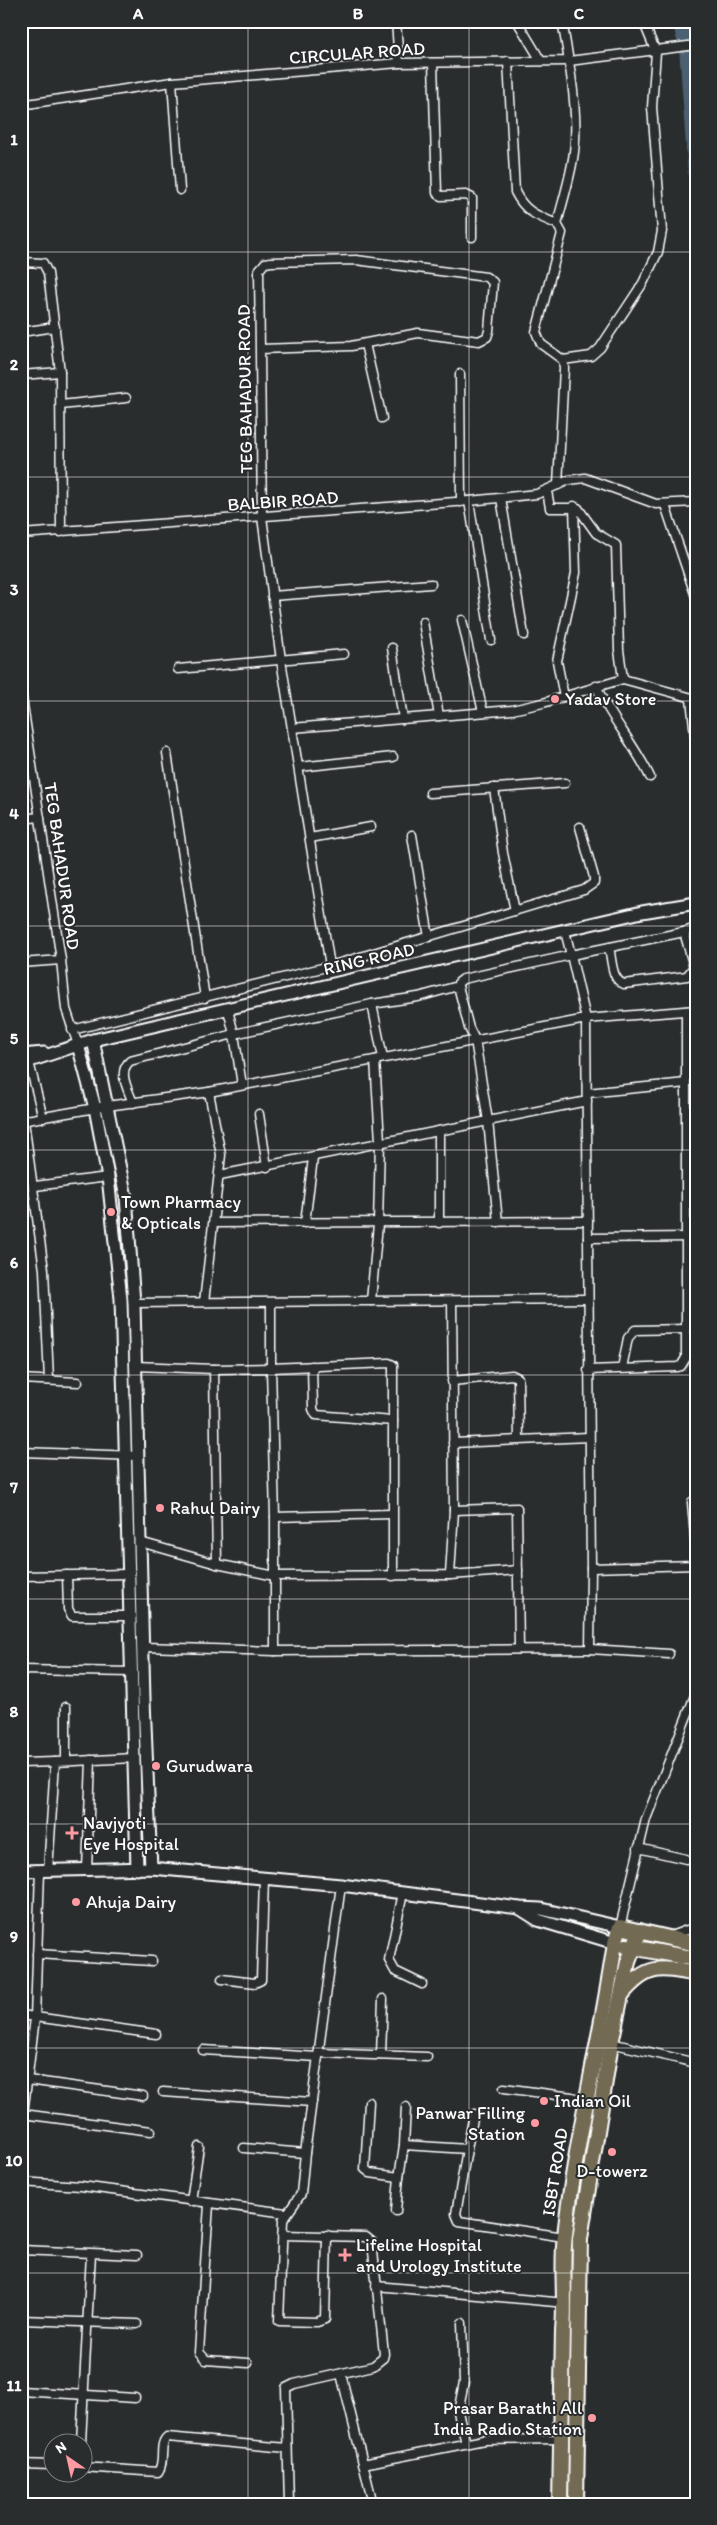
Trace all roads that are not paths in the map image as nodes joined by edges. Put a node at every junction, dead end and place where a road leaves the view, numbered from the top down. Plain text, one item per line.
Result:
1 (396, 21) edge
2 (517, 21) edge
3 (562, 21) edge
4 (643, 21) edge
5 (696, 45) edge
6 (656, 52) junction
7 (540, 61) junction
8 (569, 61) junction
9 (508, 62) junction
10 (400, 63) junction
11 (432, 63) junction
12 (172, 82) junction
13 (21, 105) edge
14 (180, 190) dead end
15 (557, 224) junction
16 (472, 238) dead end
17 (21, 262) edge
18 (55, 327) junction
19 (21, 332) edge
20 (365, 344) junction
21 (260, 349) junction
22 (563, 360) junction
23 (60, 372) junction
24 (460, 374) dead end
25 (21, 376) edge
26 (126, 398) dead end
27 (60, 405) junction
28 (382, 418) dead end
29 (558, 485) junction
30 (546, 491) junction
31 (501, 498) junction
32 (465, 502) junction
33 (696, 502) edge
34 (665, 505) junction
35 (574, 506) junction
36 (262, 517) junction
37 (61, 532) junction
38 (21, 534) edge
39 (431, 584) dead end
40 (272, 596) junction
41 (696, 597) edge
42 (462, 620) dead end
43 (424, 622) dead end
44 (524, 635) dead end
45 (492, 640) dead end
46 (392, 648) dead end
47 (344, 654) dead end
48 (281, 660) junction
49 (178, 669) dead end
50 (623, 679) junction
51 (596, 686) junction
52 (21, 691) edge
53 (564, 697) junction
54 (693, 699) edge
55 (482, 712) junction
56 (438, 716) junction
57 (403, 719) junction
58 (292, 728) junction
59 (696, 744) edge
60 (167, 753) dead end
61 (393, 756) dead end
62 (299, 767) junction
63 (650, 777) dead end
64 (564, 782) dead end
65 (494, 788) junction
66 (430, 793) dead end
67 (40, 817) junction
68 (21, 819) edge
69 (371, 827) dead end
70 (580, 827) dead end
71 (412, 835) dead end
72 (310, 838) junction
73 (696, 902) edge
74 (515, 911) junction
75 (696, 928) edge
76 (565, 931) junction
77 (684, 932) junction
78 (429, 938) junction
79 (609, 947) junction
80 (571, 955) junction
81 (61, 960) junction
82 (21, 963) edge
83 (330, 966) junction
84 (458, 986) junction
85 (205, 998) junction
86 (372, 1004) junction
87 (228, 1010) junction
88 (696, 1010) edge
89 (686, 1011) junction
90 (586, 1019) junction
91 (72, 1030) junction
92 (234, 1034) junction
93 (93, 1040) junction
94 (475, 1040) junction
95 (78, 1044) junction
96 (692, 1051) edge
97 (379, 1059) junction
98 (24, 1061) edge
99 (686, 1083) junction
100 (242, 1085) junction
101 (209, 1092) junction
102 (587, 1097) junction
103 (133, 1103) junction
104 (107, 1106) junction
105 (686, 1106) junction
106 (696, 1106) edge
107 (95, 1108) junction
108 (260, 1114) dead end
109 (43, 1118) junction
110 (23, 1121) edge
111 (488, 1121) junction
112 (439, 1132) junction
113 (380, 1141) junction
114 (686, 1156) junction
115 (696, 1156) edge
116 (313, 1158) junction
117 (267, 1167) junction
118 (220, 1175) junction
119 (108, 1176) junction
120 (35, 1186) junction
121 (588, 1221) junction
122 (498, 1222) junction
123 (215, 1223) junction
124 (305, 1223) junction
125 (439, 1223) junction
126 (378, 1224) junction
127 (687, 1237) junction
128 (696, 1237) edge
129 (588, 1238) junction
130 (687, 1284) junction
131 (696, 1284) edge
132 (588, 1298) junction
133 (371, 1301) junction
134 (452, 1301) junction
135 (204, 1302) junction
136 (134, 1303) junction
137 (271, 1303) junction
138 (687, 1329) junction
139 (134, 1366) junction
140 (312, 1366) junction
141 (271, 1368) junction
142 (622, 1368) junction
143 (214, 1369) junction
144 (588, 1370) junction
145 (21, 1379) edge
146 (49, 1380) junction
147 (452, 1381) junction
148 (78, 1382) dead end
149 (393, 1421) junction
150 (589, 1437) junction
151 (519, 1440) junction
152 (453, 1443) junction
153 (21, 1452) edge
154 (132, 1456) junction
155 (692, 1502) dead end
156 (454, 1510) junction
157 (392, 1514) junction
158 (275, 1517) junction
159 (140, 1542) junction
160 (696, 1550) edge
161 (216, 1564) junction
162 (696, 1565) edge
163 (591, 1568) junction
164 (518, 1570) junction
165 (129, 1574) junction
166 (67, 1575) junction
167 (450, 1575) junction
168 (21, 1576) edge
169 (276, 1576) junction
170 (393, 1576) junction
171 (142, 1615) junction
172 (130, 1616) junction
173 (143, 1647) junction
174 (519, 1648) junction
175 (590, 1649) junction
176 (275, 1651) junction
177 (669, 1654) dead end
178 (21, 1670) edge
179 (132, 1672) junction
180 (696, 1693) edge
181 (66, 1707) dead end
182 (134, 1758) junction
183 (91, 1760) junction
184 (66, 1761) junction
185 (55, 1762) junction
186 (21, 1763) edge
187 (638, 1848) junction
188 (686, 1859) dead end
189 (151, 1868) junction
190 (137, 1869) junction
191 (86, 1870) junction
192 (21, 1871) edge
193 (44, 1871) junction
194 (264, 1878) junction
195 (341, 1885) junction
196 (403, 1893) junction
197 (519, 1908) junction
198 (620, 1928) junction
199 (640, 1931) junction
200 (696, 1931) edge
201 (669, 1937) junction
202 (615, 1943) junction
203 (696, 1944) edge
204 (633, 1949) junction
205 (37, 1954) junction
206 (696, 1959) edge
207 (152, 1961) dead end
208 (696, 1974) edge
209 (222, 1980) dead end
210 (422, 1984) dead end
211 (621, 1996) junction
212 (383, 1999) dead end
213 (21, 2016) edge
214 (35, 2018) junction
215 (156, 2034) dead end
216 (610, 2043) junction
217 (203, 2050) dead end
218 (318, 2055) junction
219 (381, 2055) junction
220 (427, 2057) dead end
221 (696, 2063) edge
222 (24, 2079) edge
223 (504, 2088) dead end
224 (163, 2092) dead end
225 (143, 2096) dead end
226 (586, 2100) junction
227 (312, 2102) junction
228 (369, 2102) dead end
229 (601, 2104) junction
230 (406, 2107) dead end
231 (23, 2114) junction
232 (474, 2114) dead end
233 (21, 2130) edge
234 (151, 2132) dead end
235 (404, 2145) junction
236 (199, 2147) dead end
237 (244, 2148) dead end
238 (467, 2149) junction
239 (305, 2153) junction
240 (399, 2177) junction
241 (21, 2182) edge
242 (191, 2201) junction
243 (210, 2205) junction
244 (396, 2211) dead end
245 (286, 2213) junction
246 (282, 2235) junction
247 (327, 2235) junction
248 (564, 2237) junction
249 (21, 2250) edge
250 (91, 2254) junction
251 (137, 2254) dead end
252 (376, 2286) junction
253 (566, 2303) junction
254 (21, 2320) edge
255 (87, 2321) junction
256 (462, 2322) dead end
257 (137, 2324) dead end
258 (248, 2363) dead end
259 (341, 2374) junction
260 (21, 2391) edge
261 (83, 2394) junction
262 (135, 2398) dead end
263 (81, 2432) edge
264 (561, 2439) junction
265 (466, 2443) junction
266 (287, 2448) junction
267 (21, 2464) edge
268 (363, 2464) junction
269 (42, 2465) edge
270 (92, 2468) edge
271 (289, 2504) edge
272 (373, 2504) edge
273 (560, 2504) edge
274 (576, 2504) edge

1 - 10 street
2 - 7 street
3 - 8 street
4 - 6 street
5 - 6 street, CIRCULAR ROAD
6 - 8 street, CIRCULAR ROAD
6 - 22 street
7 - 8 street, CIRCULAR ROAD
7 - 9 street, CIRCULAR ROAD
8 - 15 street
9 - 11 street, CIRCULAR ROAD
9 - 15 street
10 - 11 street, CIRCULAR ROAD
10 - 12 street, CIRCULAR ROAD
11 - 16 street
12 - 13 street, CIRCULAR ROAD
12 - 14 street
15 - 22 street
17 - 18 street
18 - 19 street
18 - 23 street
20 - 21 street
20 - 21 street, TEG BAHADUR ROAD
20 - 28 street
21 - 36 street, TEG BAHADUR ROAD
22 - 29 street
23 - 25 street
23 - 27 street
24 - 32 street
26 - 27 street
27 - 37 street
29 - 30 street, BALBIR ROAD
29 - 34 street, BALBIR ROAD
30 - 31 street, BALBIR ROAD
30 - 35 street
31 - 32 street, BALBIR ROAD
31 - 44 street
32 - 36 street, BALBIR ROAD
32 - 45 street
33 - 34 street, BALBIR ROAD
34 - 41 street
35 - 50 street
35 - 53 street
36 - 37 street, BALBIR ROAD
36 - 40 street, TEG BAHADUR ROAD
37 - 38 street, BALBIR ROAD
39 - 40 street
40 - 48 street, TEG BAHADUR ROAD
42 - 55 street
43 - 56 street
46 - 57 street
47 - 48 street
48 - 49 street
48 - 58 street, TEG BAHADUR ROAD
50 - 51 street
50 - 54 street
51 - 53 street
51 - 63 street
52 - 67 street, TEG BAHADUR ROAD
53 - 55 street
54 - 59 street
55 - 56 street
56 - 57 street
57 - 58 street
58 - 62 street, TEG BAHADUR ROAD
60 - 85 street
61 - 62 street
62 - 72 street, TEG BAHADUR ROAD
64 - 65 street
65 - 66 street
65 - 74 street
67 - 68 street
67 - 81 street, TEG BAHADUR ROAD
69 - 72 street
70 - 74 street
71 - 78 street
72 - 83 street, TEG BAHADUR ROAD
73 - 76 main road, RING ROAD
74 - 78 street
75 - 77 street
76 - 80 street
76 - 87 main road, RING ROAD
77 - 79 street
77 - 79 street
78 - 83 street
79 - 80 street
80 - 84 street
80 - 90 street
81 - 82 street
81 - 91 street, TEG BAHADUR ROAD
83 - 85 street
84 - 86 street
84 - 94 street
85 - 91 street
86 - 92 street
86 - 97 street
87 - 92 street
87 - 93 main road, RING ROAD
88 - 89 street
89 - 90 street
89 - 96 street
90 - 94 street
90 - 102 street
91 - 95 street, TEG BAHADUR ROAD
92 - 100 street
92 - 103 street
93 - 95 main road, RING ROAD
93 - 104 main road
94 - 97 street
94 - 111 street
95 - 98 main road, RING ROAD
95 - 107 main road
96 - 99 street
97 - 100 street
97 - 113 street
98 - 109 street
99 - 102 street
99 - 105 street
100 - 101 street
101 - 103 street
101 - 118 street
102 - 111 street
102 - 121 street
103 - 104 street
104 - 107 street
104 - 136 main road
105 - 106 street
105 - 114 street
107 - 109 street
107 - 119 main road
108 - 117 street
109 - 110 street
110 - 120 street
111 - 112 street
111 - 122 street
112 - 113 street
112 - 125 street
113 - 116 street
113 - 126 street
114 - 115 street
114 - 127 street
116 - 117 street
116 - 124 street
117 - 118 street
118 - 123 street
119 - 120 street
119 - 154 main road
120 - 146 street
121 - 122 street
121 - 129 street
122 - 125 street
123 - 124 street
123 - 135 street
124 - 126 street
125 - 126 street
126 - 133 street
127 - 128 street
127 - 129 street
127 - 130 street
129 - 132 street
130 - 131 street
130 - 138 street
132 - 134 street
132 - 144 street
133 - 134 street
133 - 137 street
134 - 147 street
135 - 136 street
135 - 137 street
136 - 139 main road
137 - 141 street
138 - 142 street
138 - 142 street
139 - 143 street
139 - 154 main road
140 - 141 street
140 - 149 street
140 - 149 street
141 - 143 street
141 - 158 street
142 - 144 street
143 - 161 street
144 - 150 street
145 - 146 street
146 - 148 street
147 - 151 street
147 - 152 street
149 - 157 street
150 - 151 street
150 - 163 street
151 - 152 street
152 - 156 street
153 - 154 street
154 - 159 main road
154 - 165 main road
155 - 160 street
156 - 164 street
156 - 167 street
157 - 158 street
157 - 170 street
158 - 169 street
159 - 161 street
159 - 171 main road
161 - 169 street
162 - 163 street
163 - 175 street
164 - 167 street
164 - 174 street
165 - 166 street
165 - 172 main road
166 - 168 street
166 - 172 street
167 - 170 street
169 - 170 street
169 - 176 street
171 - 172 street
171 - 173 main road
172 - 179 main road
173 - 176 street
173 - 189 main road
174 - 175 street
174 - 176 street
175 - 177 street
178 - 179 street
179 - 182 main road
180 - 187 street
181 - 184 street
182 - 183 street
182 - 190 main road
183 - 184 street
183 - 191 street
184 - 185 street
185 - 186 street
185 - 193 street
187 - 188 street
187 - 198 street
189 - 190 main road
189 - 194 main road
190 - 191 main road
191 - 193 main road
192 - 193 main road
193 - 205 street
194 - 195 main road
194 - 209 street
195 - 196 main road
195 - 218 street
196 - 197 main road
196 - 210 street
197 - 198 main road
197 - 202 main road
198 - 199 highway
198 - 202 highway, ISBT ROAD
199 - 201 highway
199 - 204 highway
200 - 201 street
201 - 203 highway
202 - 204 highway
202 - 226 highway, ISBT ROAD
204 - 206 highway
204 - 211 highway
205 - 207 street
205 - 214 street
208 - 211 highway
211 - 216 highway
212 - 219 street
213 - 214 street
214 - 215 street
214 - 222 street
216 - 221 street
216 - 229 highway
217 - 218 street
218 - 219 street
218 - 227 street
219 - 220 street
222 - 225 street
222 - 231 street
223 - 226 street
224 - 227 street
226 - 229 street
226 - 248 highway, ISBT ROAD
227 - 239 street
228 - 240 street
229 - 274 highway
230 - 235 street
231 - 233 street
231 - 234 street
232 - 238 street
235 - 238 street
235 - 240 street
236 - 242 street
237 - 239 street
238 - 248 street
239 - 245 street
240 - 244 street
241 - 242 street
242 - 243 street
243 - 245 street
243 - 258 street
245 - 246 street
246 - 247 street
246 - 247 street
247 - 252 street
248 - 253 highway, ISBT ROAD
249 - 250 street
250 - 251 street
250 - 255 street
252 - 253 street
252 - 259 street
253 - 264 highway, ISBT ROAD
254 - 255 street
255 - 257 street
255 - 261 street
256 - 265 street
259 - 266 street
259 - 268 street
260 - 261 street
261 - 262 street
261 - 263 street
264 - 265 street
264 - 273 highway, ISBT ROAD
265 - 268 street
266 - 270 street
266 - 271 street
267 - 269 street
268 - 272 street

